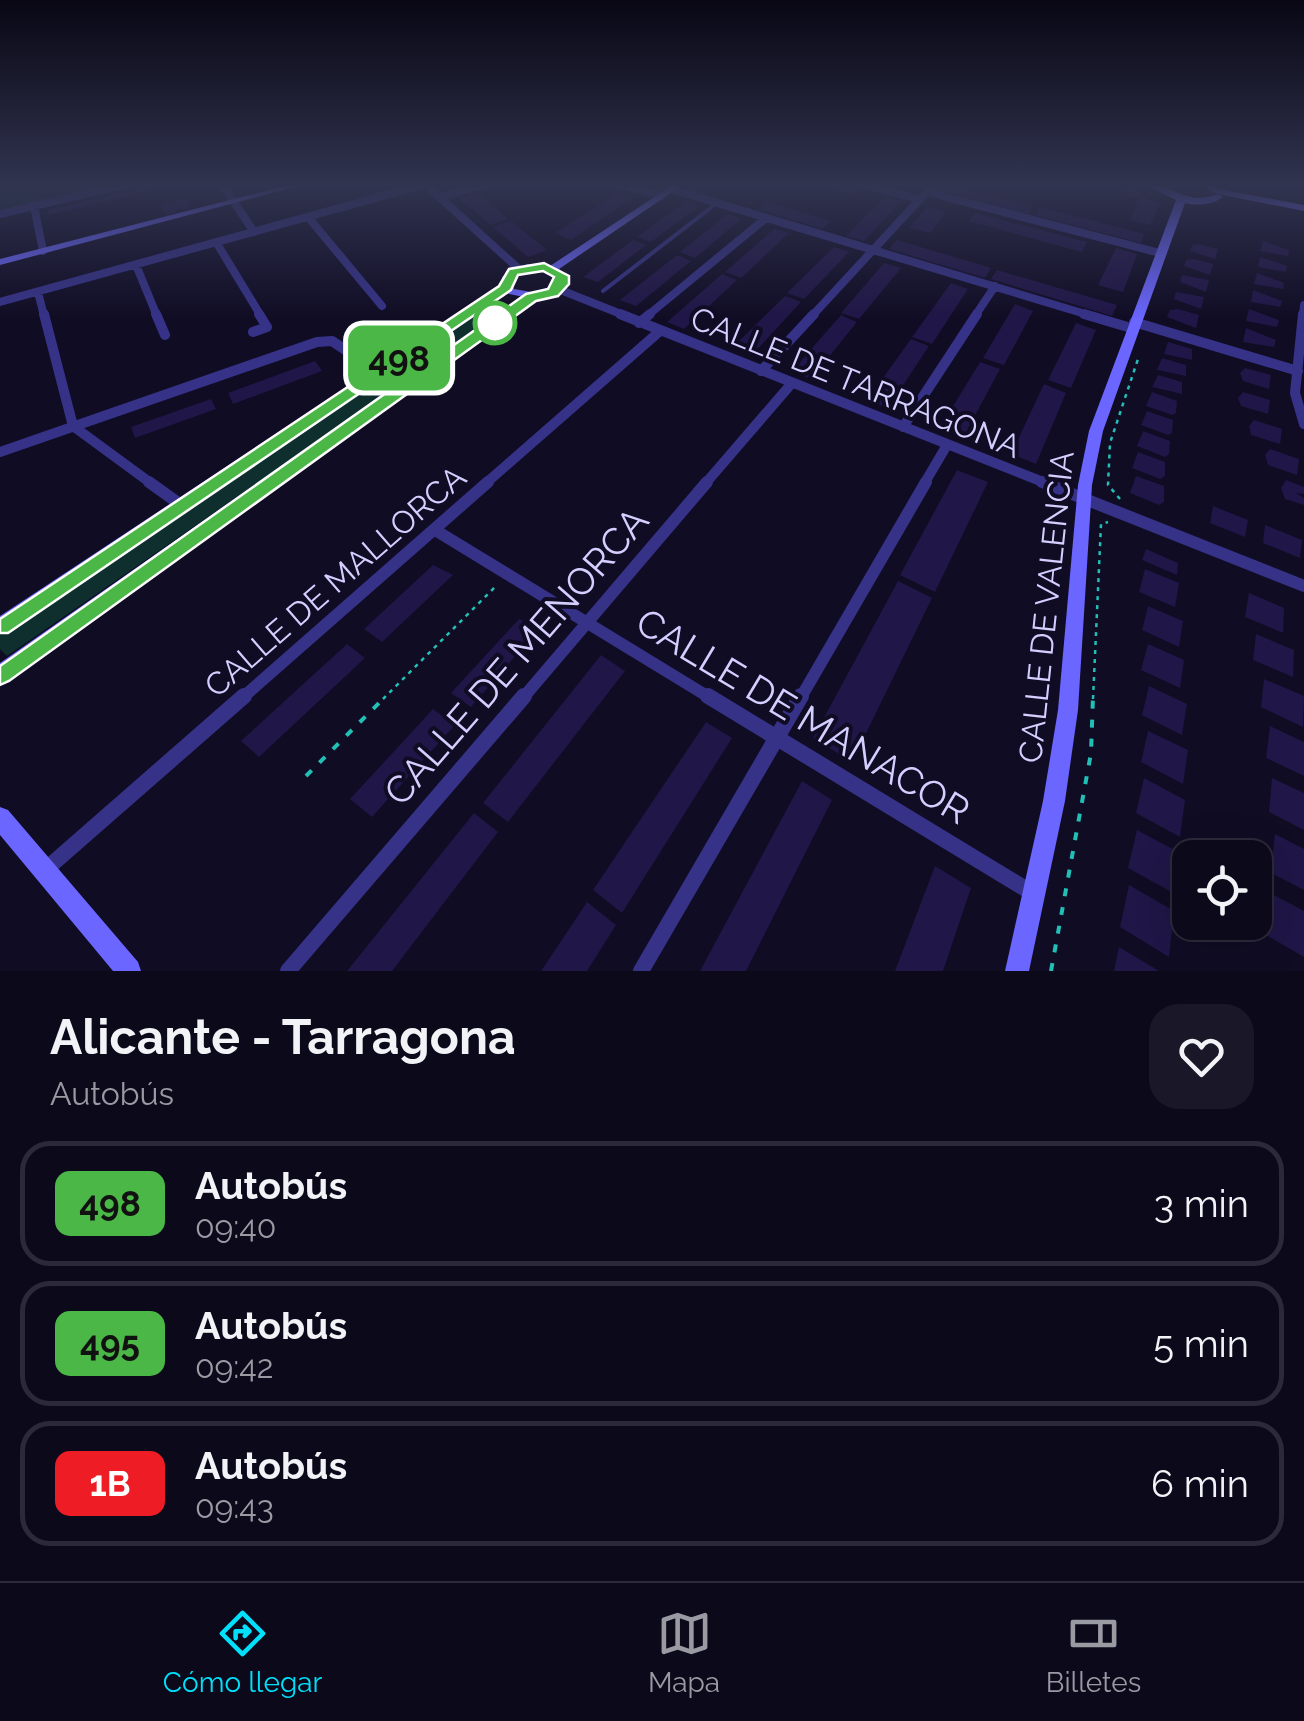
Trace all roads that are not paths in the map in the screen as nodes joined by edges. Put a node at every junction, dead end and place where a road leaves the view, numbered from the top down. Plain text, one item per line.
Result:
1 (39, 229) edge
2 (126, 229) edge
3 (252, 229) edge
4 (264, 229) edge
5 (318, 229) edge
6 (475, 229) edge
7 (611, 229) edge
8 (683, 229) edge
9 (752, 229) edge
10 (803, 229) edge
11 (889, 229) edge
12 (1076, 229) edge
13 (1169, 229) edge
14 (254, 232) junction
15 (216, 242) junction
16 (870, 250) junction
17 (43, 251) junction
18 (1160, 253) junction
19 (0, 262) edge
20 (136, 264) junction
21 (552, 268) junction
22 (519, 269) junction
23 (995, 286) junction
24 (506, 287) junction
25 (558, 289) junction
26 (38, 292) junction
27 (603, 292) dead end
28 (531, 298) junction
29 (0, 302) edge
30 (1304, 305) edge
31 (382, 306) dead end
32 (639, 323) junction
33 (1132, 325) junction
34 (660, 331) junction
35 (253, 332) dead end
36 (165, 335) dead end
37 (1298, 371) junction
38 (378, 372) junction
39 (762, 372) junction
40 (792, 384) junction
41 (1303, 419) edge
42 (73, 426) junction
43 (903, 427) junction
44 (947, 445) junction
45 (0, 452) edge
46 (1084, 499) junction
47 (181, 505) junction
48 (435, 530) junction
49 (1304, 586) edge
50 (588, 623) junction
51 (0, 626) edge
52 (0, 674) edge
53 (775, 736) junction
54 (0, 818) edge
55 (44, 870) junction
56 (1034, 894) junction
57 (128, 971) edge
58 (288, 971) edge
59 (640, 971) edge
60 (1017, 971) edge

1 - 17 street
2 - 17 street
3 - 14 street
4 - 14 street
5 - 31 street
6 - 22 street
7 - 21 street
8 - 27 lane
9 - 32 street
10 - 16 street
11 - 16 street
12 - 18 street
13 - 18 street, CALLE DE VALENCIA
14 - 15 street
15 - 20 street
15 - 35 street
16 - 23 street
16 - 39 street
17 - 19 street
18 - 33 street, CALLE DE VALENCIA
20 - 26 street
20 - 36 street
21 - 22 street
21 - 25 street
22 - 24 street
23 - 33 street
23 - 43 street
24 - 28 street
24 - 38 street
25 - 28 street
25 - 32 street, CALLE DE TARRAGONA
26 - 29 street
26 - 42 street
28 - 52 street
30 - 37 street
32 - 34 street, CALLE DE TARRAGONA
33 - 37 street
33 - 46 street, CALLE DE VALENCIA
34 - 39 street, CALLE DE TARRAGONA
34 - 48 street, CALLE DE MALLORCA
37 - 41 street
38 - 42 street
38 - 47 street
39 - 40 street, CALLE DE TARRAGONA
40 - 43 street, CALLE DE TARRAGONA
40 - 50 street, CALLE DE MENORCA
42 - 45 street
42 - 47 street
43 - 44 street, CALLE DE TARRAGONA
44 - 46 street, CALLE DE TARRAGONA
44 - 53 street
46 - 49 street, CALLE DE TARRAGONA
46 - 56 street, CALLE DE VALENCIA
47 - 51 street
48 - 50 street, CALLE DE MANACOR
48 - 55 street, CALLE DE MALLORCA
50 - 53 street, CALLE DE MANACOR
50 - 58 street, CALLE DE MENORCA
53 - 56 street, CALLE DE MANACOR
53 - 59 street
54 - 55 street
55 - 57 street
56 - 60 street, CALLE DE VALENCIA

